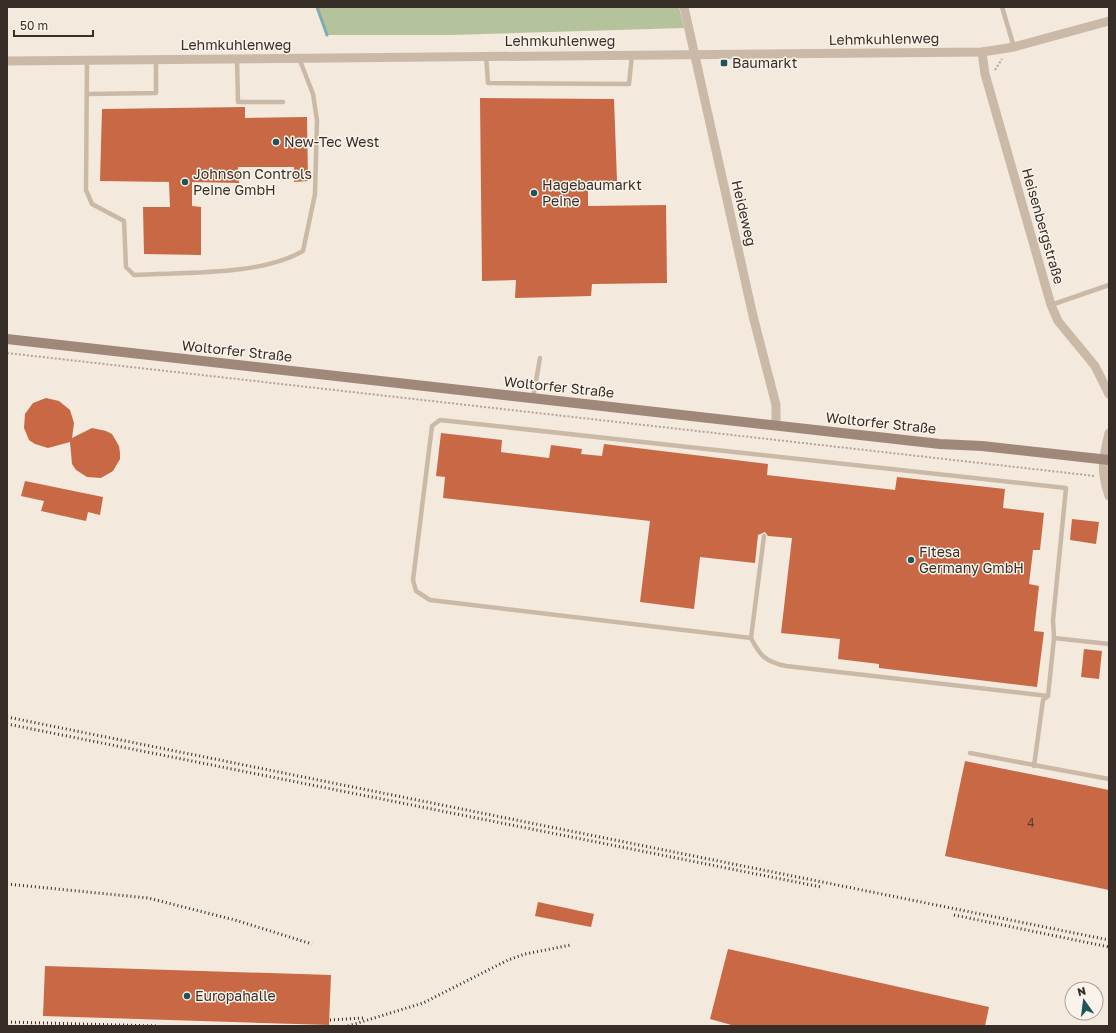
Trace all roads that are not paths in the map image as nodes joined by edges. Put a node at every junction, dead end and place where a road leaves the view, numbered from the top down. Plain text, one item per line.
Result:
1 (684, 7) edge
2 (1002, 7) edge
3 (1109, 21) edge
4 (1014, 47) junction
5 (982, 52) junction
6 (486, 55) junction
7 (694, 55) junction
8 (632, 56) junction
9 (299, 58) junction
10 (87, 59) junction
11 (156, 59) junction
12 (237, 59) junction
13 (7, 61) edge
14 (87, 94) junction
15 (283, 102) dead end
16 (1109, 285) edge
17 (1051, 305) junction
18 (7, 339) edge
19 (540, 358) dead end
20 (1109, 394) edge
21 (533, 398) junction
22 (776, 425) junction
23 (1109, 433) edge
24 (1106, 460) edge
25 (1109, 496) edge
26 (764, 536) dead end
27 (751, 638) junction
28 (1054, 638) junction
29 (1109, 644) edge
30 (1048, 696) junction
31 (970, 753) dead end
32 (1034, 766) junction
33 (1109, 779) edge

1 - 7 street, Heideweg
2 - 4 lane
3 - 4 street, Lehmkuhlenweg
4 - 5 street, Lehmkuhlenweg
5 - 7 street, Lehmkuhlenweg
5 - 17 street, Heisenbergstraße
6 - 8 street, Lehmkuhlenweg
6 - 8 lane
6 - 9 street, Lehmkuhlenweg
7 - 8 street, Lehmkuhlenweg
7 - 22 street, Heideweg
9 - 12 street, Lehmkuhlenweg
9 - 14 lane
10 - 11 street, Lehmkuhlenweg
10 - 13 street, Lehmkuhlenweg
10 - 14 lane
11 - 12 street, Lehmkuhlenweg
11 - 14 lane
12 - 15 lane
16 - 17 lane
17 - 20 street, Heisenbergstraße
18 - 21 main road, Woltorfer Straße
19 - 21 lane
21 - 22 main road, Woltorfer Straße
22 - 24 main road, Woltorfer Straße
23 - 24 street
24 - 25 street
26 - 27 lane
27 - 28 lane
27 - 30 lane
28 - 29 lane
28 - 30 lane
30 - 32 lane
31 - 32 lane
32 - 33 lane

